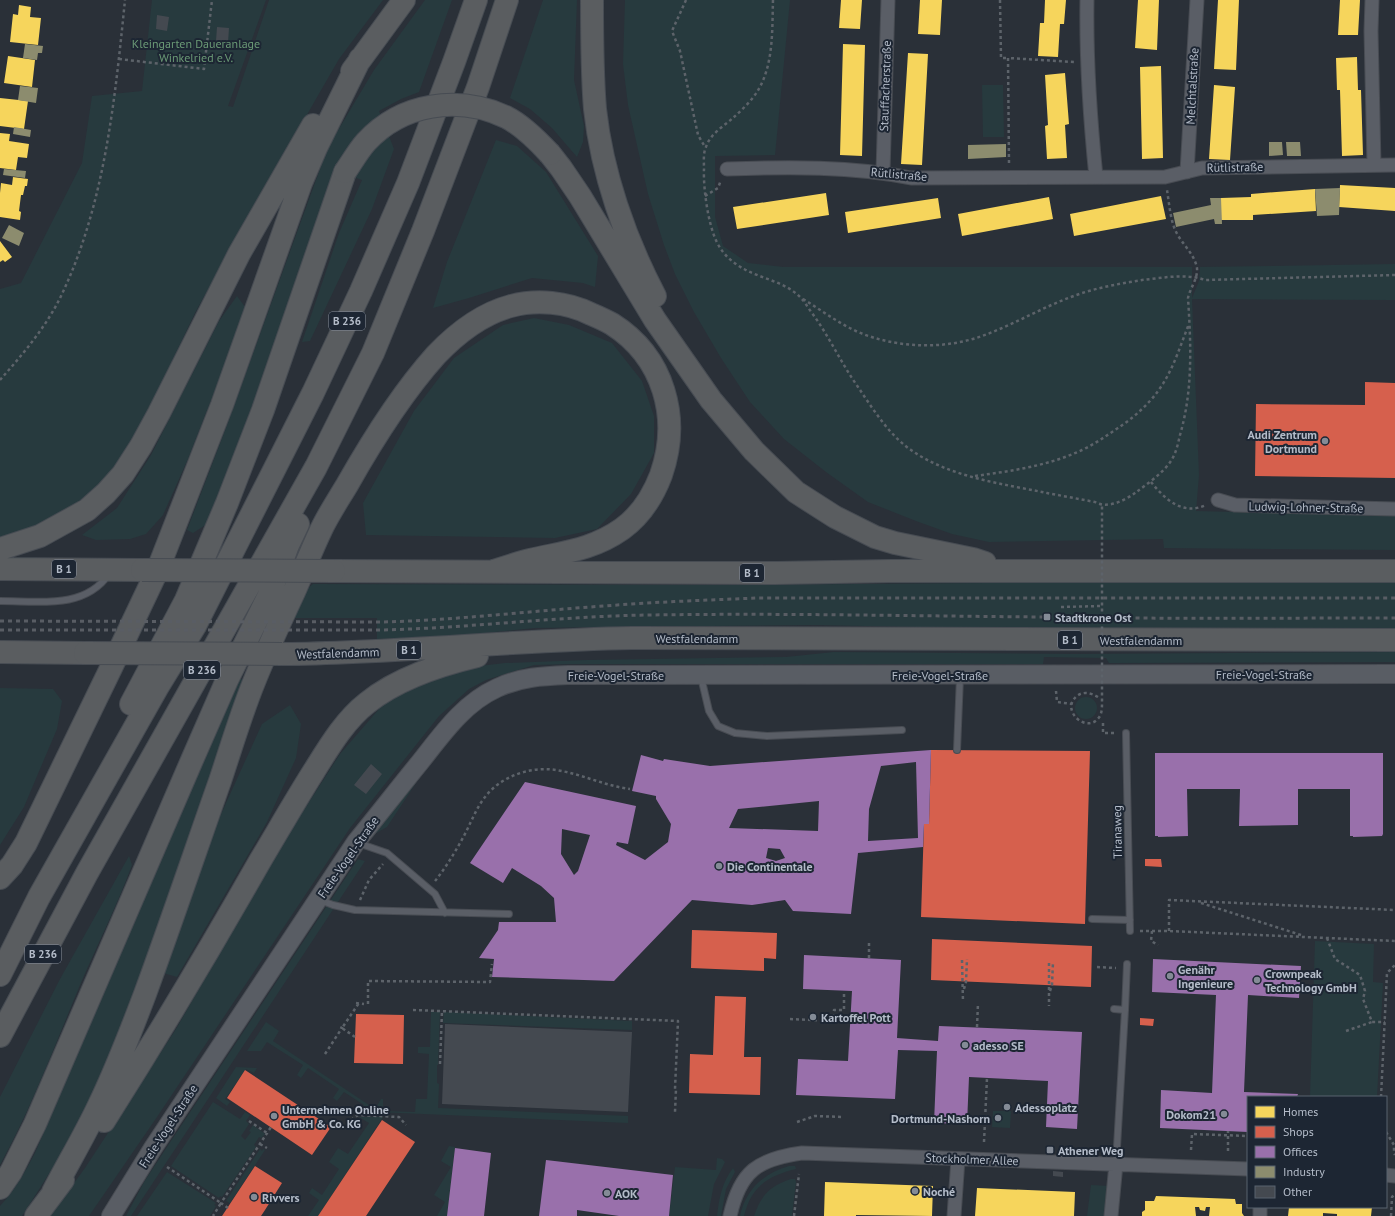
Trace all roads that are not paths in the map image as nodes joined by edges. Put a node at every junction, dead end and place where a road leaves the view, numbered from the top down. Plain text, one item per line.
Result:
1 (404, 0) edge
2 (476, 0) edge
3 (507, 0) edge
4 (592, 0) edge
5 (888, 0) edge
6 (1087, 0) edge
7 (1197, 0) edge
8 (1372, 0) edge
9 (360, 60) junction
10 (1374, 165) junction
11 (1395, 165) edge
12 (726, 169) road end
13 (883, 172) junction
14 (1187, 172) junction
15 (1096, 177) junction
16 (686, 364) junction
17 (316, 467) junction
18 (1218, 500) dead end
19 (1395, 509) edge
20 (0, 549) edge
21 (0, 569) edge
22 (120, 570) junction
23 (494, 571) junction
24 (1395, 571) edge
25 (1011, 572) junction
26 (0, 600) edge
27 (1395, 640) edge
28 (520, 642) junction
29 (0, 652) edge
30 (1395, 674) edge
31 (701, 675) junction
32 (960, 675) junction
33 (902, 730) dead end
34 (1126, 733) road end
35 (957, 750) dead end
36 (112, 767) junction
37 (356, 842) junction
38 (0, 878) edge
39 (318, 900) junction
40 (445, 913) junction
41 (509, 914) dead end
42 (1092, 919) dead end
43 (1130, 920) junction
44 (1130, 931) road end
45 (1127, 966) road end
46 (0, 975) edge
47 (1114, 1009) dead end
48 (1125, 1010) junction
49 (0, 1036) edge
50 (958, 1159) junction
51 (1116, 1164) junction
52 (1247, 1169) edge
53 (1, 1187) edge
54 (53, 1192) junction
55 (36, 1216) edge
56 (111, 1216) edge
57 (730, 1216) edge
58 (954, 1216) edge
59 (1112, 1216) edge

1 - 9 highway
2 - 36 highway, B 236
3 - 17 highway, B 236
4 - 16 highway
5 - 13 street, Stauffacherstraße
6 - 15 street
7 - 14 street, Melchtalstraße
8 - 10 street
9 - 20 highway
9 - 38 highway
10 - 11 street, Rütlistraße
10 - 14 street, Rütlistraße
12 - 13 street, Rütlistraße
13 - 15 street, Rütlistraße
14 - 15 street, Rütlistraße
16 - 25 highway
16 - 36 highway, bridge
17 - 49 highway, B 236
17 - 53 highway
18 - 19 street, Ludwig-Lohner-Straße
21 - 22 highway, B 1
22 - 23 highway, B 1, bridge
22 - 26 lane
23 - 25 highway, B 1
23 - 54 highway
24 - 25 highway, B 1
27 - 28 highway, Westfalendamm / B 1
28 - 29 highway, Westfalendamm / B 1, bridge
28 - 54 highway
30 - 32 street, Freie-Vogel-Straße
31 - 32 street, Freie-Vogel-Straße
31 - 33 lane
31 - 37 street, Freie-Vogel-Straße
32 - 35 lane
34 - 43 lane, Tiranaweg
36 - 46 highway, B 236
37 - 39 street, Freie-Vogel-Straße
37 - 40 lane
39 - 40 lane
39 - 56 street, Freie-Vogel-Straße
40 - 41 lane
42 - 43 lane
43 - 44 lane, Tiranaweg
45 - 48 lane
47 - 48 lane
48 - 51 lane
50 - 51 street, Stockholmer Allee
50 - 57 street, Stockholmer Allee
50 - 58 street
51 - 52 street, Stockholmer Allee
51 - 59 street
54 - 55 highway

